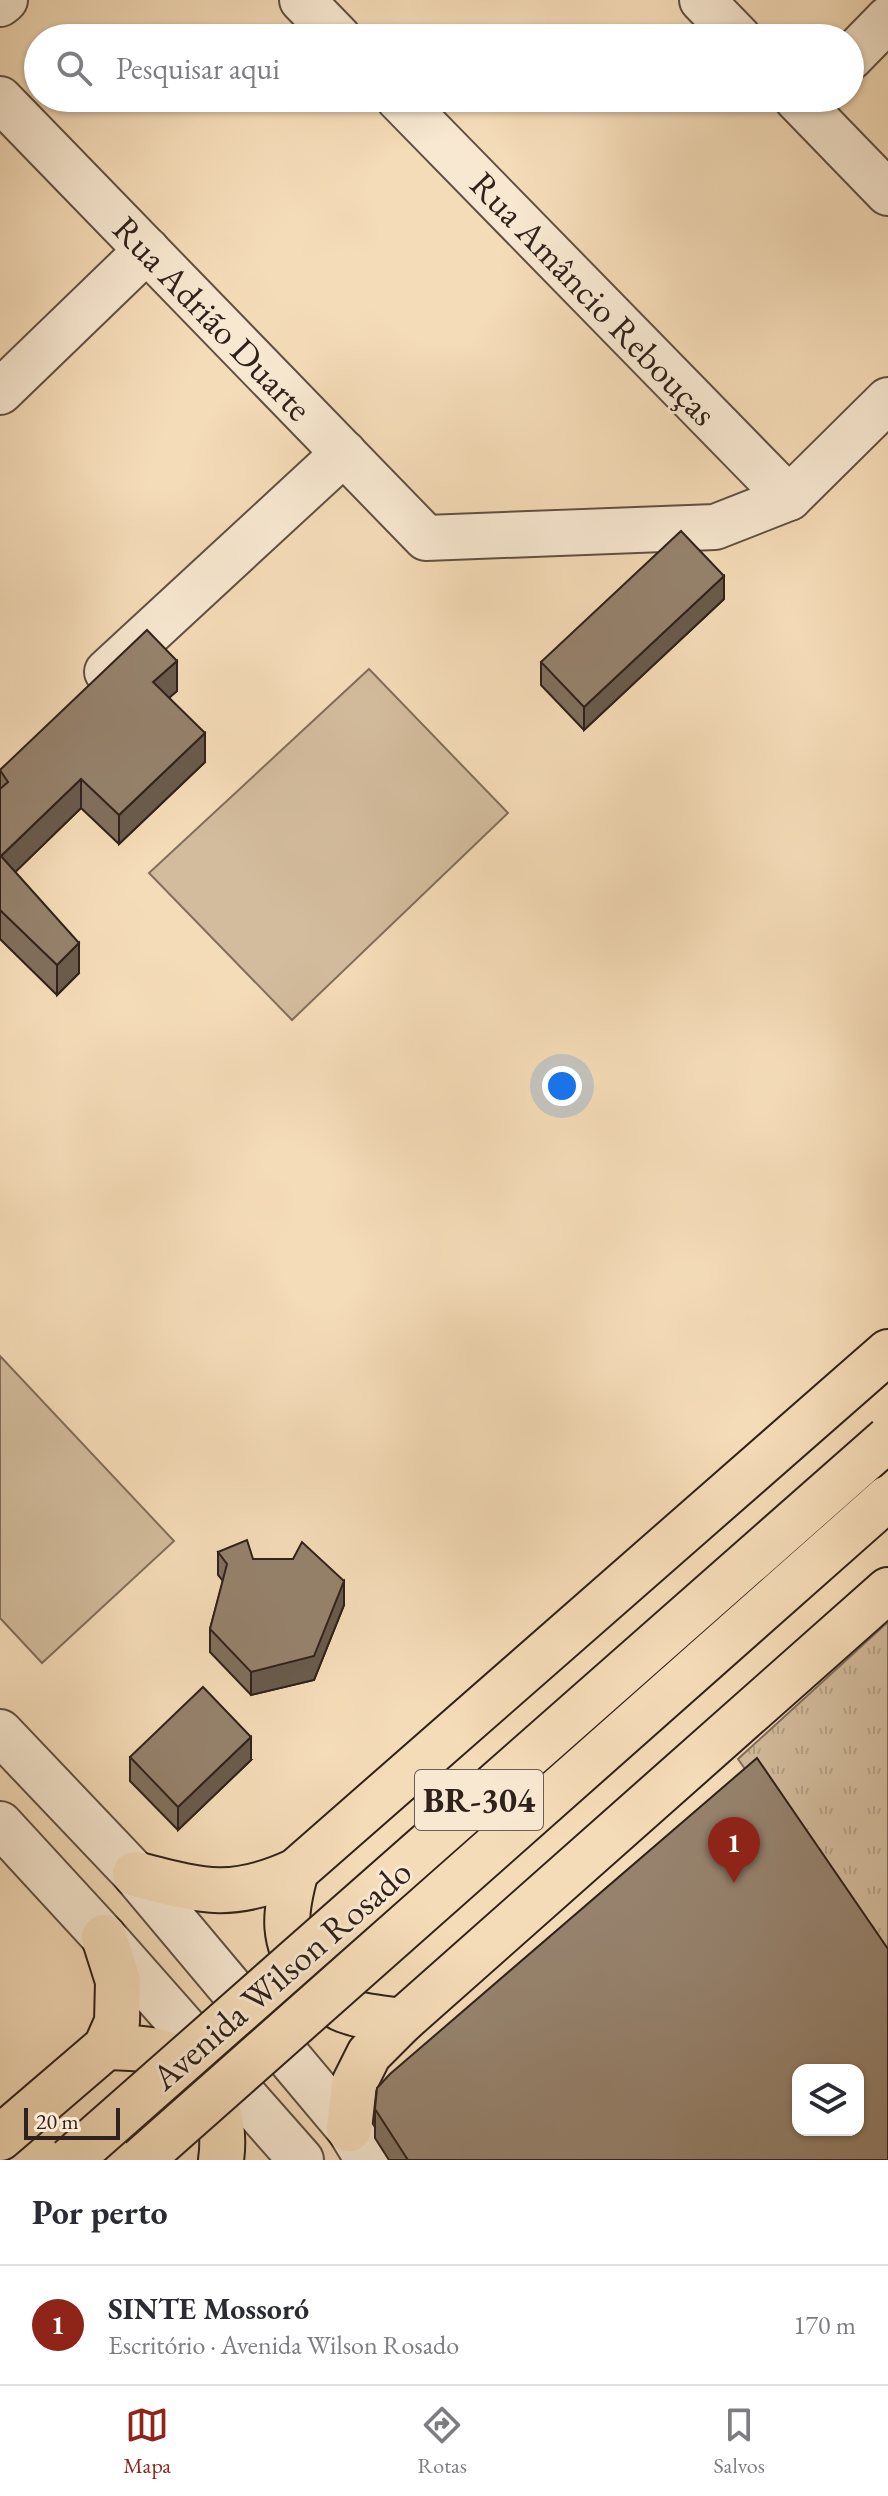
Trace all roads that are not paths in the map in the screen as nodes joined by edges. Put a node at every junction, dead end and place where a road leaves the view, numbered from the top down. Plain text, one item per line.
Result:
1 (5, 0) edge
2 (302, 0) edge
3 (702, 0) edge
4 (0, 4) edge
5 (888, 19) edge
6 (325, 24) edge
7 (725, 24) edge
8 (864, 44) edge
9 (0, 99) edge
10 (412, 112) edge
11 (814, 112) edge
12 (888, 193) edge
13 (147, 250) junction
14 (0, 392) edge
15 (888, 400) edge
16 (344, 453) junction
17 (789, 498) junction
18 (80, 698) edge
19 (888, 1352) edge
20 (888, 1439) edge
21 (888, 1498) edge
22 (888, 1590) edge
23 (0, 1732) edge
24 (0, 1824) edge
25 (296, 1871) junction
26 (135, 1874) junction
27 (104, 1937) junction
28 (402, 2021) junction
29 (106, 2047) junction
30 (0, 2138) edge
31 (359, 2144) edge
32 (70, 2160) edge
33 (141, 2160) edge
34 (221, 2160) edge
35 (301, 2160) edge

1 - 4 street
2 - 6 street
3 - 7 street
5 - 8 street
9 - 13 street, Rua Adrião Duarte
10 - 17 street, Rua Amâncio Rebouças
11 - 12 street
13 - 14 street
13 - 16 street, Rua Adrião Duarte
15 - 17 street
16 - 17 street, Rua Adrião Duarte
16 - 18 street
19 - 25 highway
20 - 32 highway, Avenida Wilson Rosado / BR-304, bridge
21 - 33 highway, Avenida Wilson Rosado / BR-304, bridge
22 - 28 highway
23 - 26 street
24 - 27 street
25 - 26 highway
25 - 28 highway
26 - 31 street
27 - 29 highway
27 - 35 street
28 - 31 highway
29 - 30 highway
29 - 34 highway

